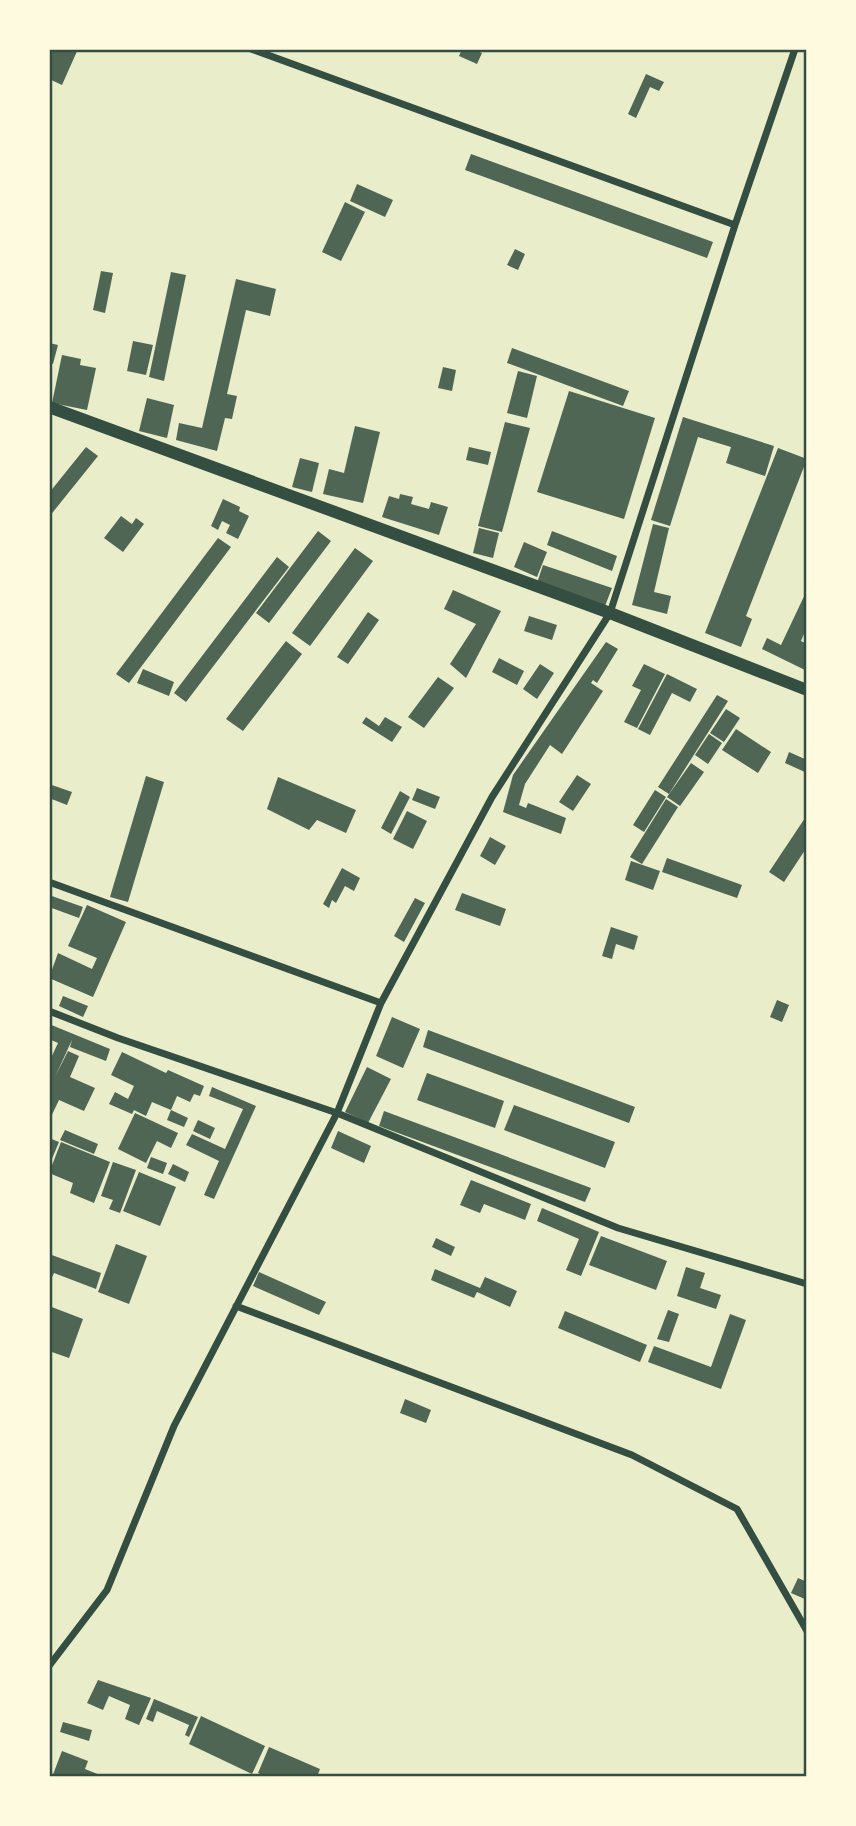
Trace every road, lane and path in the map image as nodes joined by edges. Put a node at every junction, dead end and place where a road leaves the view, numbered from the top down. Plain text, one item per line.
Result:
1 (251, 49) edge
2 (794, 49) edge
3 (734, 225) junction
4 (49, 407) edge
5 (610, 613) junction
6 (807, 690) edge
7 (49, 882) edge
8 (381, 1003) junction
9 (49, 1011) edge
10 (337, 1113) junction
11 (807, 1284) edge
12 (236, 1307) junction
13 (807, 1631) edge
14 (49, 1666) edge

1 - 3 street
2 - 3 street
3 - 5 street
4 - 5 street
5 - 6 street
5 - 8 street
7 - 8 street
8 - 10 street
9 - 10 street
10 - 11 street
10 - 12 street
12 - 13 street
12 - 14 street

